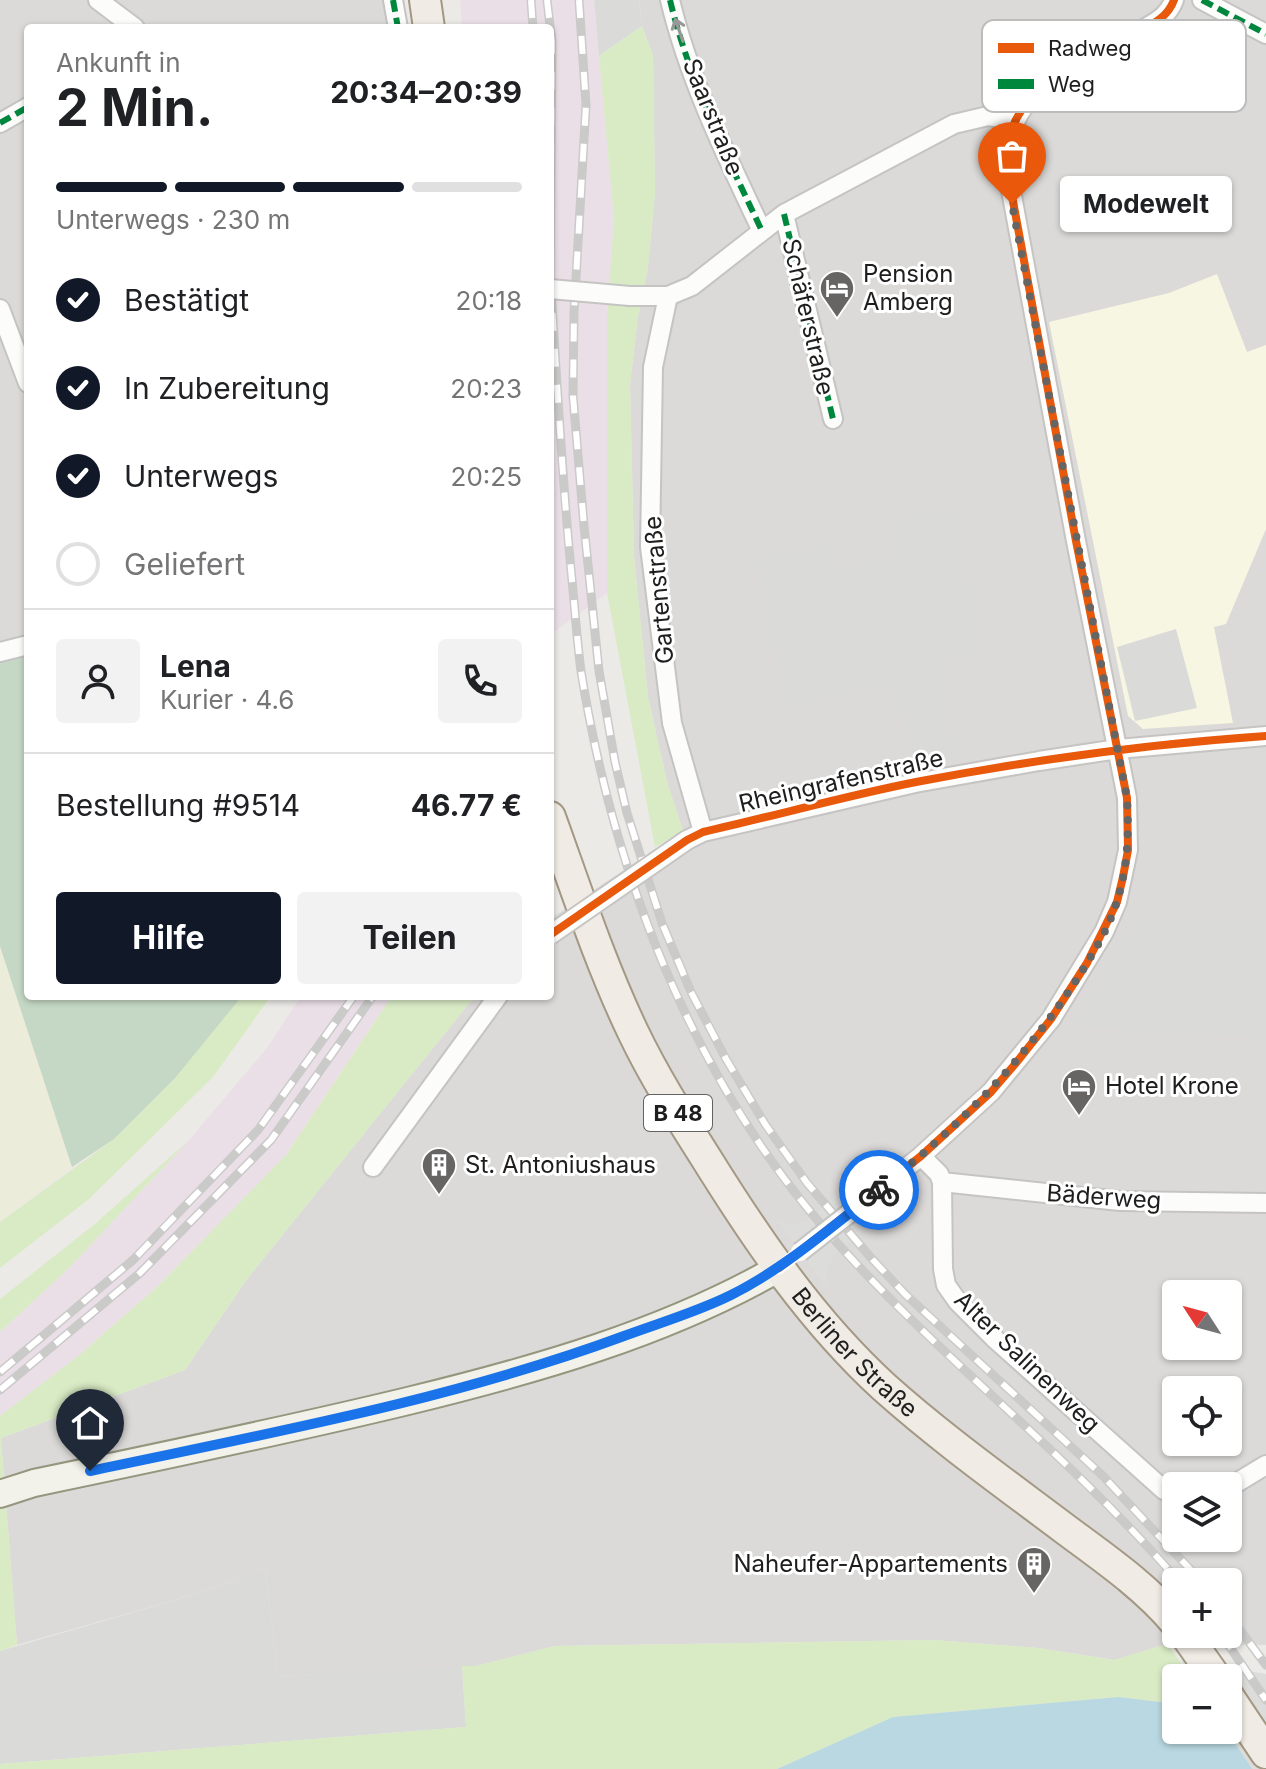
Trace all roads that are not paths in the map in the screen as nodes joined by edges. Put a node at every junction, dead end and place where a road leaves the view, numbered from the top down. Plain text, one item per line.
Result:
1 (98, 0) edge
2 (393, 0) edge
3 (425, 0) edge
4 (670, 0) edge
5 (1174, 0) edge
6 (1202, 0) edge
7 (1159, 20) edge
8 (1240, 20) edge
9 (1246, 23) edge
10 (130, 24) edge
11 (397, 24) edge
12 (428, 24) edge
13 (1266, 34) edge
14 (24, 109) edge
15 (1018, 112) edge
16 (1014, 120) junction
17 (0, 123) edge
18 (784, 214) junction
19 (762, 231) junction
20 (554, 289) edge
21 (668, 296) junction
22 (0, 309) edge
23 (24, 372) edge
24 (833, 419) dead end
25 (24, 646) edge
26 (0, 652) edge
27 (1266, 736) edge
28 (1118, 749) junction
29 (554, 828) edge
30 (695, 836) junction
31 (554, 932) edge
32 (495, 1000) edge
33 (921, 1156) junction
34 (373, 1167) dead end
35 (942, 1182) junction
36 (1266, 1203) edge
37 (790, 1260) junction
38 (1266, 1465) edge
39 (1242, 1480) edge
40 (1162, 1488) edge
41 (0, 1494) edge
42 (1162, 1609) edge
43 (1242, 1717) edge
44 (1266, 1753) edge

1 - 10 street
2 - 11 street
3 - 12 main road
19 -> 4 street, Saarstraße
5 - 7 street, Berliner Straße
6 - 8 street
9 - 13 street
14 - 17 street
15 - 16 street, Berliner Straße
16 - 18 street
16 - 28 street, Berliner Straße
18 - 19 street
18 - 24 street, Schäferstraße
19 - 21 street
20 - 21 street, bridge
21 - 30 street, Gartenstraße
22 - 23 street
25 - 26 street
27 - 28 street, Rheingrafenstraße
28 - 30 street, Rheingrafenstraße
28 - 33 street, Berliner Straße
29 - 37 main road, B 48
30 - 31 street, Rheingrafenstraße, bridge
32 - 34 street
33 - 35 street
33 - 37 street, Berliner Straße, bridge
35 - 36 street, Bäderweg
35 - 40 street, Alter Salinenweg
37 - 41 main road
37 - 42 main road, Berliner Straße / B 48
38 - 39 street
43 - 44 main road

